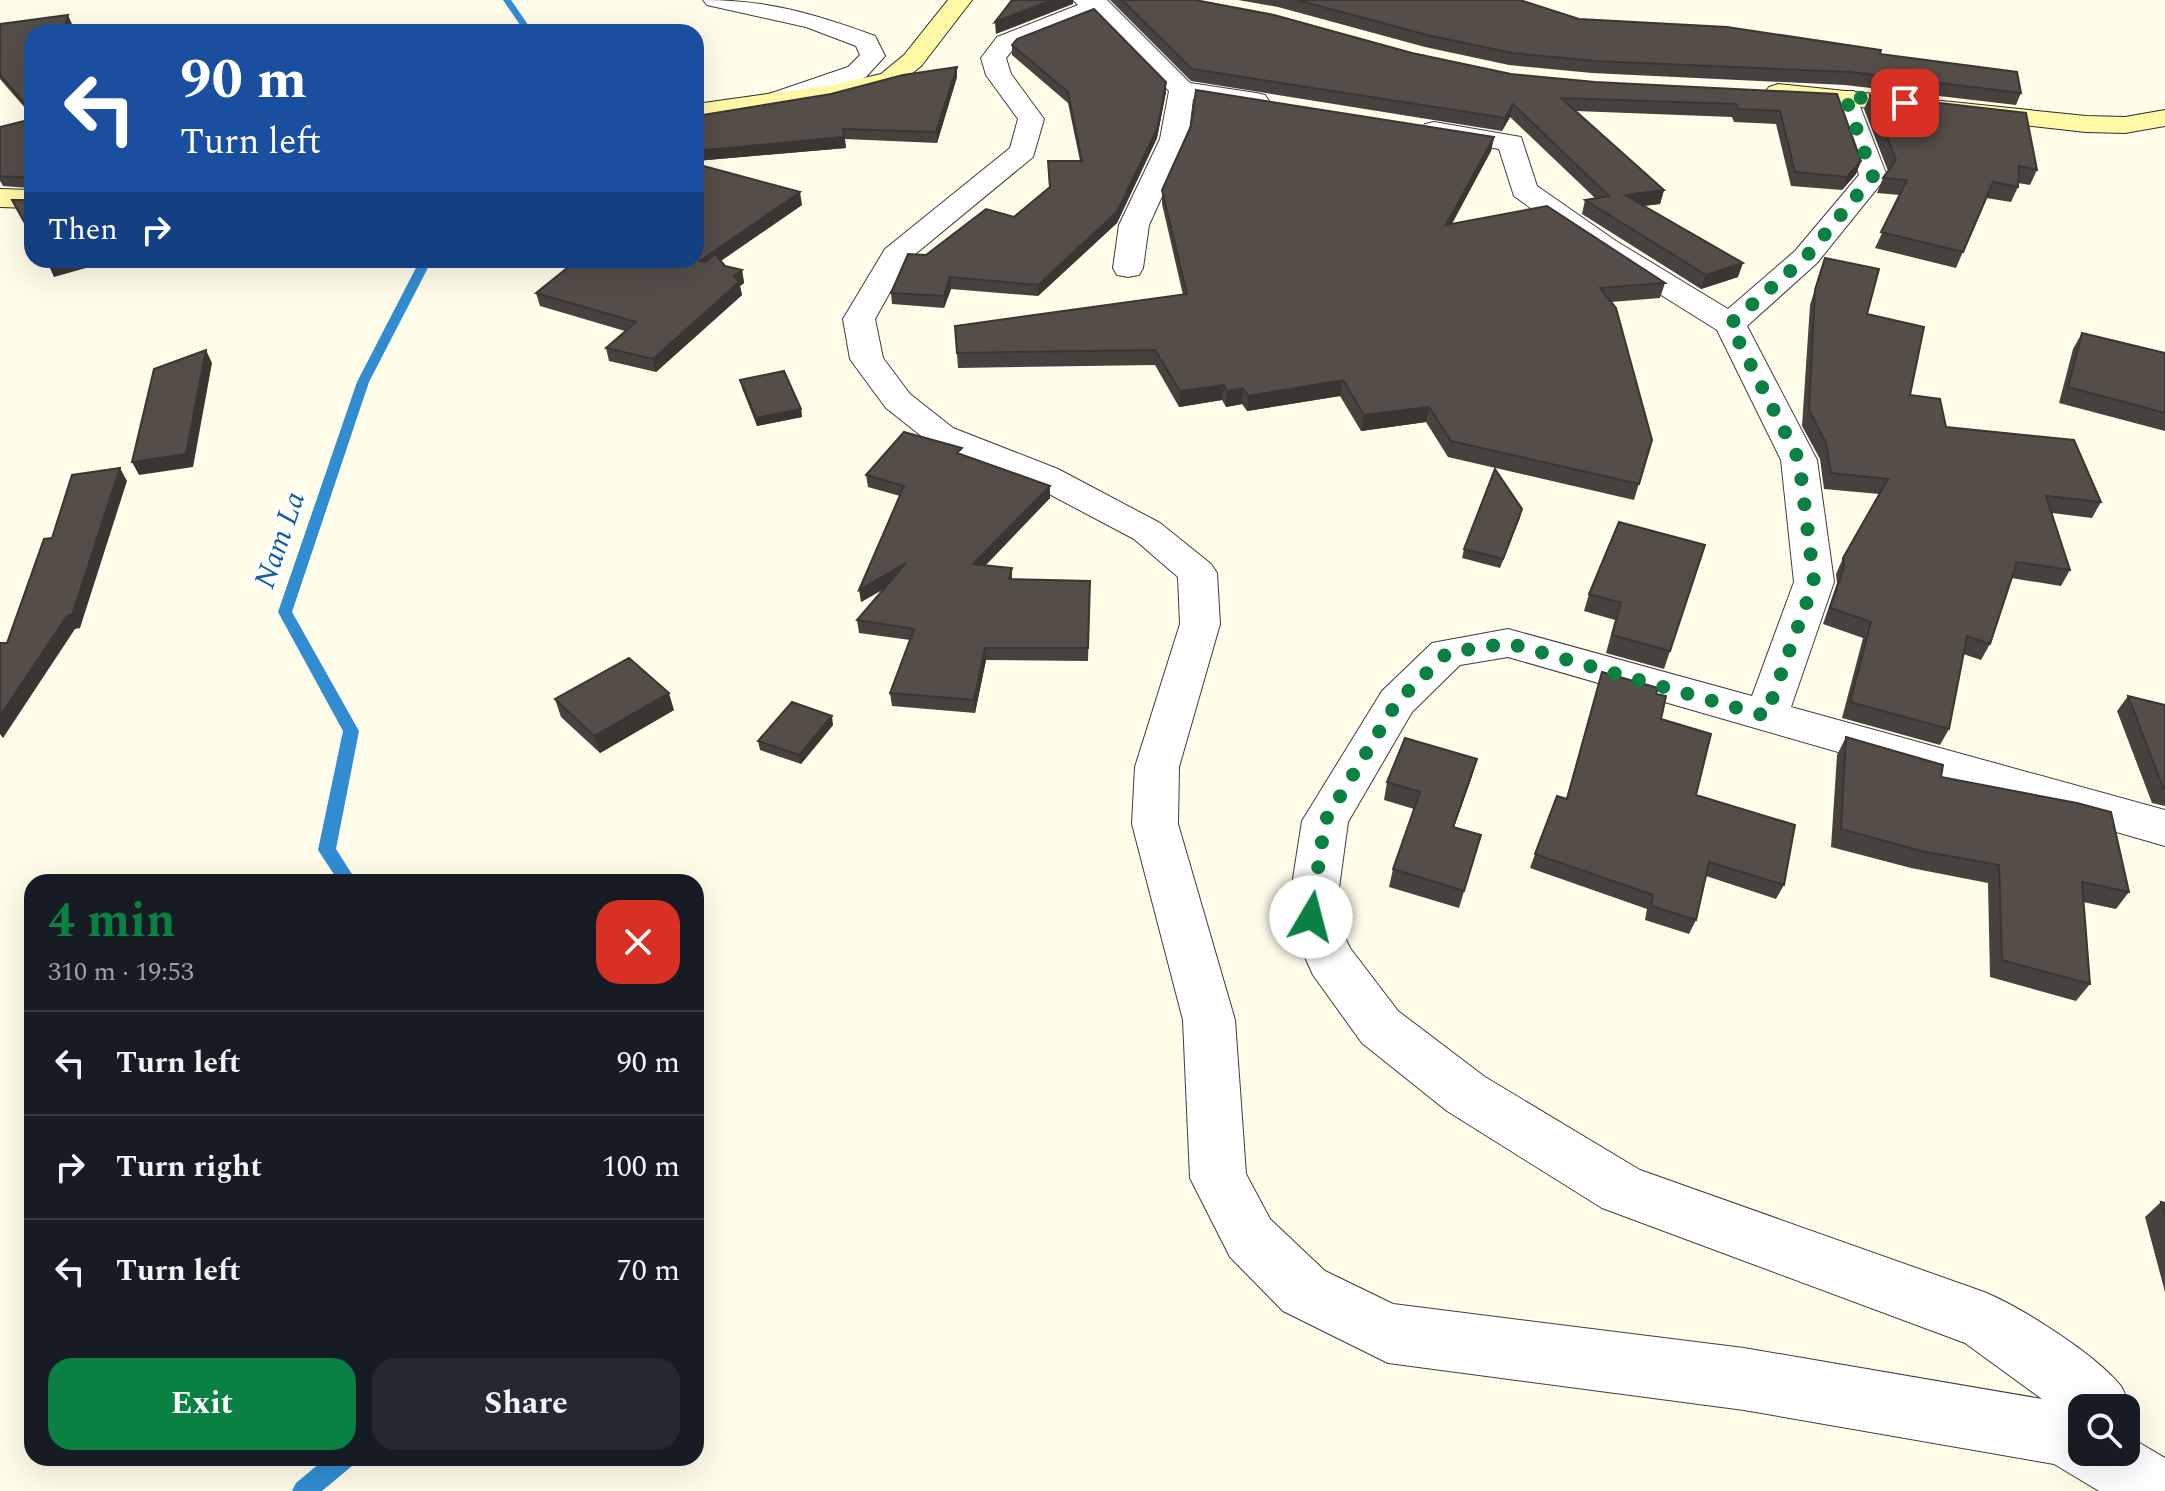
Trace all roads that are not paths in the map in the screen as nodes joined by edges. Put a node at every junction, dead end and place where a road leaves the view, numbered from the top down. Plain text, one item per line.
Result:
1 (715, 0) edge
2 (960, 0) edge
3 (1092, 2) edge
4 (1182, 90) junction
5 (1747, 90) edge
6 (1845, 96) junction
7 (775, 101) junction
8 (1288, 106) edge
9 (704, 111) edge
10 (2165, 118) edge
11 (1408, 125) edge
12 (0, 198) edge
13 (24, 199) edge
14 (1128, 268) dead end
15 (1730, 324) junction
16 (1766, 716) junction
17 (2165, 828) edge
18 (2083, 1394) edge
19 (2068, 1437) edge
20 (2140, 1462) edge
21 (2118, 1466) edge
22 (2160, 1491) edge

1 - 7 street
2 - 7 street
3 - 4 street
3 - 19 street
4 - 8 street
4 - 14 street
5 - 6 street
6 - 10 street
6 - 15 street
7 - 9 street
11 - 15 street
12 - 13 street
15 - 16 street
16 - 17 street
16 - 18 street
20 - 22 street
21 - 22 street

